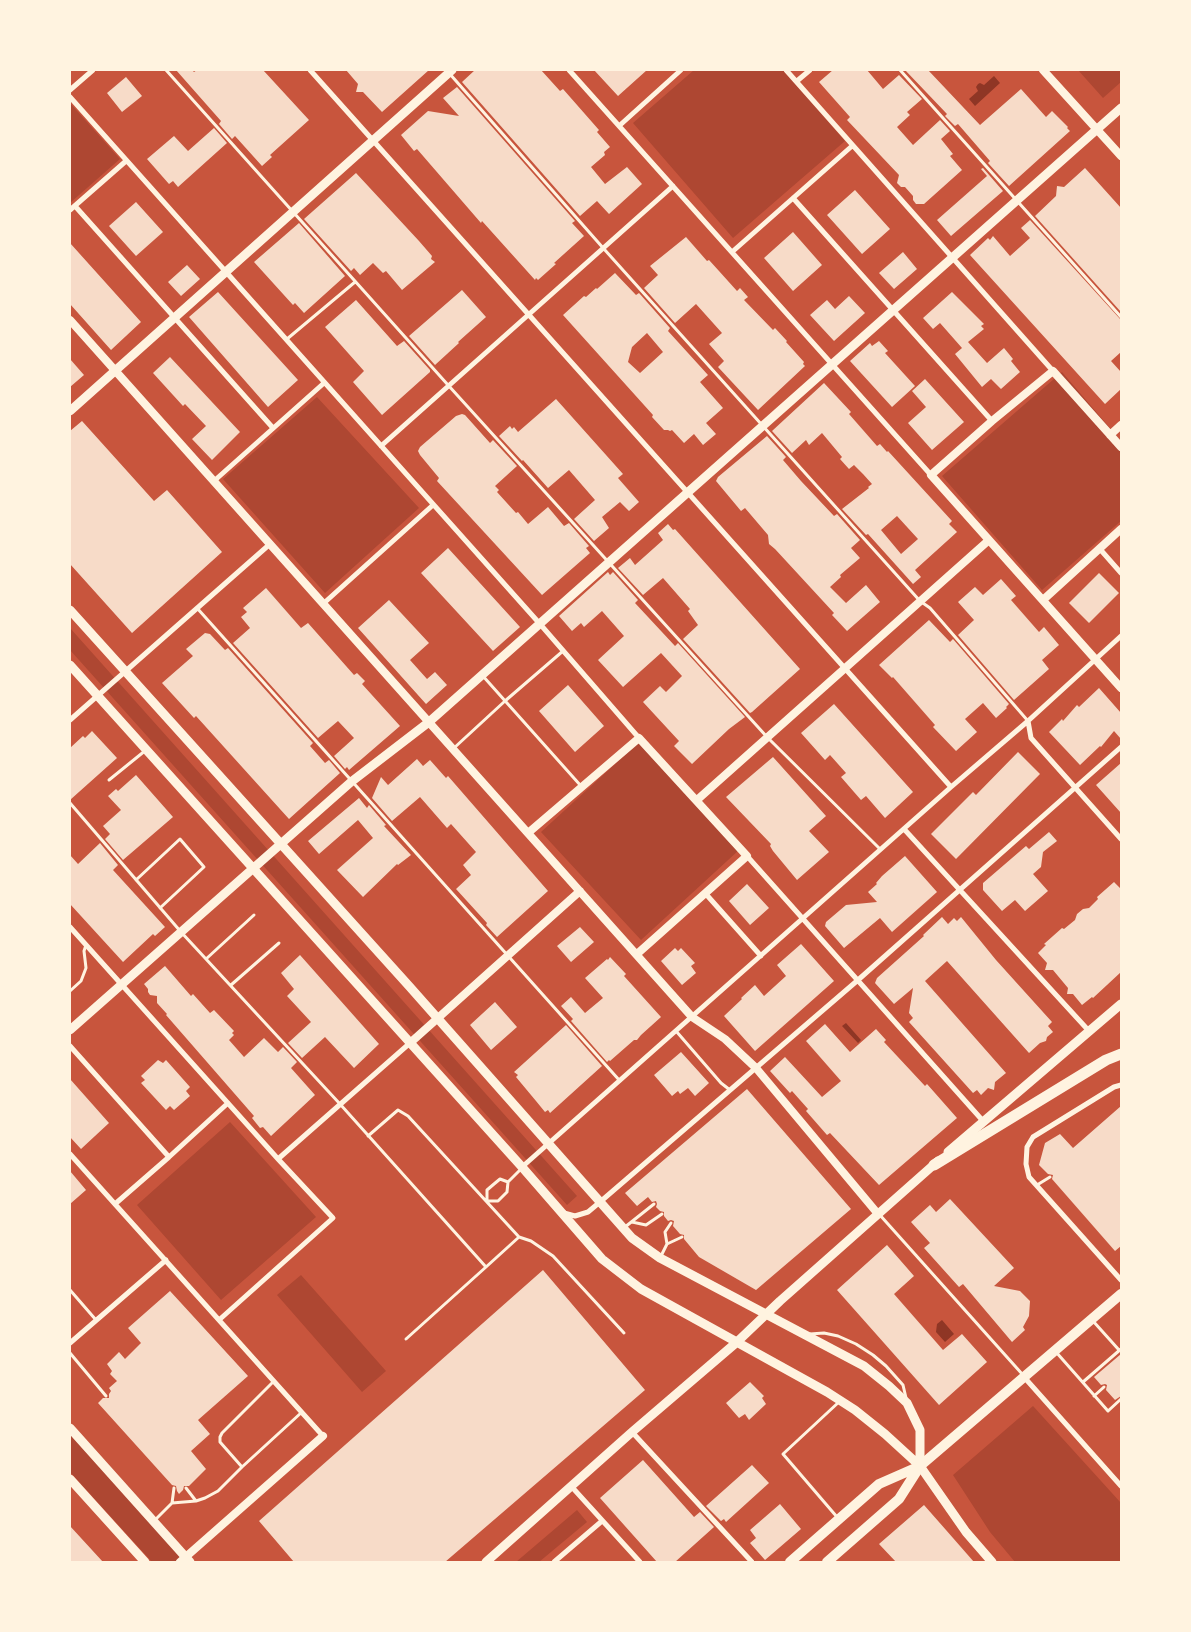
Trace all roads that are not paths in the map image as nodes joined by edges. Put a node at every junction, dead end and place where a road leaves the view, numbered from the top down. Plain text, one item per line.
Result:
1 (93, 70) edge
2 (166, 70) edge
3 (310, 70) edge
4 (569, 70) edge
5 (786, 70) edge
6 (810, 70) edge
7 (900, 70) edge
8 (1043, 70) edge
9 (450, 71) edge
10 (679, 71) edge
11 (796, 81) junction
12 (70, 90) edge
13 (70, 97) edge
14 (1121, 108) edge
15 (619, 126) junction
16 (1096, 129) junction
17 (374, 141) junction
18 (852, 146) junction
19 (1121, 156) edge
20 (126, 160) junction
21 (673, 186) junction
22 (793, 198) junction
23 (1017, 200) junction
24 (75, 206) junction
25 (70, 210) edge
26 (293, 212) junction
27 (604, 249) junction
28 (732, 252) junction
29 (952, 257) junction
30 (226, 272) junction
31 (355, 282) junction
32 (893, 310) junction
33 (529, 315) junction
34 (1121, 317) edge
35 (175, 318) junction
36 (70, 320) edge
37 (286, 340) junction
38 (832, 364) junction
39 (116, 370) junction
40 (1053, 371) junction
41 (324, 383) junction
42 (448, 385) junction
43 (70, 411) edge
44 (992, 421) junction
45 (764, 425) junction
46 (1121, 425) edge
47 (273, 428) junction
48 (1110, 435) junction
49 (381, 446) junction
50 (1121, 447) edge
51 (931, 475) junction
52 (214, 481) junction
53 (687, 492) junction
54 (433, 505) junction
55 (1121, 529) edge
56 (989, 540) junction
57 (270, 544) junction
58 (1099, 548) junction
59 (609, 564) junction
60 (1121, 573) edge
61 (1043, 600) junction
62 (920, 601) junction
63 (324, 603) junction
64 (197, 608) junction
65 (70, 610) edge
66 (540, 624) junction
67 (1121, 636) edge
68 (564, 651) junction
69 (1095, 659) junction
70 (70, 665) edge
71 (844, 668) junction
72 (126, 672) junction
73 (482, 675) junction
74 (1121, 688) edge
75 (97, 695) junction
76 (505, 701) junction
77 (70, 720) edge
78 (1028, 721) junction
79 (429, 722) junction
80 (767, 737) junction
81 (639, 738) junction
82 (1121, 747) edge
83 (453, 749) junction
84 (146, 750) junction
85 (109, 780) dead end
86 (352, 782) junction
87 (581, 786) junction
88 (951, 787) junction
89 (1076, 787) junction
90 (697, 800) junction
91 (70, 803) edge
92 (904, 829) junction
93 (528, 833) junction
94 (1121, 838) edge
95 (281, 845) junction
96 (881, 849) junction
97 (747, 856) junction
98 (254, 869) junction
99 (136, 880) junction
100 (960, 890) junction
101 (580, 891) junction
102 (705, 894) junction
103 (160, 908) junction
104 (254, 916) dead end
105 (803, 919) junction
106 (70, 927) edge
107 (181, 932) junction
108 (279, 943) dead end
109 (86, 945) junction
110 (637, 954) junction
111 (507, 955) junction
112 (761, 956) junction
113 (206, 959) junction
114 (858, 980) junction
115 (121, 984) junction
116 (231, 986) junction
117 (70, 991) edge
118 (1121, 1004) edge
119 (692, 1017) junction
120 (437, 1018) junction
121 (70, 1030) edge
122 (676, 1031) junction
123 (1090, 1032) junction
124 (410, 1043) junction
125 (70, 1046) edge
126 (1121, 1054) edge
127 (756, 1068) junction
128 (620, 1081) junction
129 (1121, 1085) edge
130 (730, 1091) junction
131 (228, 1103) junction
132 (340, 1104) junction
133 (983, 1121) junction
134 (368, 1136) junction
135 (548, 1144) junction
136 (70, 1154) edge
137 (169, 1158) junction
138 (278, 1159) junction
139 (934, 1165) junction
140 (522, 1167) junction
141 (1050, 1177) dead end
142 (508, 1182) junction
143 (1037, 1185) junction
144 (486, 1201) junction
145 (600, 1202) junction
146 (115, 1204) junction
147 (654, 1204) dead end
148 (561, 1212) junction
149 (662, 1214) dead end
150 (878, 1214) junction
151 (631, 1222) junction
152 (671, 1224) dead end
153 (623, 1228) junction
154 (519, 1237) junction
155 (682, 1237) dead end
156 (667, 1244) junction
157 (660, 1258) junction
158 (166, 1260) junction
159 (486, 1267) junction
160 (1121, 1280) edge
161 (70, 1290) edge
162 (1121, 1294) edge
163 (766, 1314) junction
164 (96, 1320) junction
165 (219, 1320) junction
166 (1092, 1320) junction
167 (624, 1333) dead end
168 (804, 1335) junction
169 (406, 1339) dead end
170 (737, 1342) junction
171 (70, 1343) edge
172 (1120, 1350) edge
173 (1056, 1351) junction
174 (70, 1352) edge
175 (1024, 1377) junction
176 (274, 1381) junction
177 (1083, 1382) junction
178 (1104, 1387) dead end
179 (106, 1396) dead end
180 (1094, 1396) junction
181 (1121, 1399) edge
182 (841, 1400) junction
183 (907, 1404) junction
184 (302, 1412) junction
185 (70, 1428) edge
186 (632, 1432) junction
187 (323, 1436) joint
188 (920, 1466) junction
189 (242, 1467) junction
190 (70, 1479) edge
191 (571, 1486) junction
192 (1121, 1486) edge
193 (174, 1488) dead end
194 (186, 1488) dead end
195 (196, 1500) junction
196 (172, 1503) junction
197 (839, 1519) junction
198 (602, 1521) junction
199 (152, 1522) junction
200 (185, 1560) edge
201 (145, 1562) edge
202 (486, 1562) edge
203 (554, 1562) edge
204 (640, 1562) edge
205 (752, 1562) edge
206 (790, 1562) edge
207 (827, 1562) edge
208 (992, 1562) edge

1 - 12 street
2 - 26 lane
3 - 17 street
4 - 15 street
5 - 11 street
6 - 11 street
7 - 23 lane
8 - 16 street
9 - 17 main road
9 - 27 lane
10 - 15 street
11 - 18 street
13 - 20 street
14 - 16 main road
15 - 21 street
16 - 19 street
16 - 23 main road
17 - 26 main road
17 - 33 street
18 - 22 street
18 - 29 street
20 - 24 street
20 - 30 street
21 - 27 street
21 - 28 street
22 - 28 street
22 - 32 street
23 - 29 main road
23 - 34 lane
24 - 25 street
24 - 35 street
26 - 30 main road
26 - 31 lane
27 - 33 street
27 - 45 lane
28 - 38 street
29 - 32 main road
29 - 40 street
30 - 35 main road
30 - 37 street
31 - 37 lane
31 - 42 lane
32 - 38 main road
32 - 44 street
33 - 42 street
33 - 53 street
35 - 39 main road
35 - 47 street
36 - 39 street
37 - 41 street
38 - 45 main road
38 - 51 street
39 - 43 main road
39 - 52 street
40 - 44 street
40 - 48 street
41 - 47 street
41 - 49 street
42 - 49 street
42 - 59 lane
44 - 51 street
45 - 53 main road
45 - 62 lane
46 - 48 street
47 - 52 street
48 - 50 street
49 - 54 street
51 - 56 street
52 - 57 street
53 - 59 main road
53 - 71 street
54 - 63 street
54 - 66 street
55 - 58 street
56 - 61 street
56 - 62 street
57 - 63 street
57 - 64 street
58 - 60 street
58 - 61 street
59 - 66 main road
59 - 80 lane
61 - 69 street
62 - 71 street
62 - 78 lane
63 - 79 street
64 - 72 street
64 - 86 lane
65 - 72 main road
66 - 68 street
66 - 73 main road
67 - 69 street
68 - 76 lane
68 - 81 street
69 - 74 street
69 - 78 street
70 - 75 main road
71 - 80 street
71 - 88 street
72 - 75 street
72 - 95 main road
73 - 76 lane
73 - 79 main road
75 - 77 street
75 - 84 main road
76 - 83 lane
76 - 87 lane
78 - 88 street
78 - 89 street
79 - 83 street
79 - 86 main road
80 - 90 street
80 - 96 lane
81 - 87 street
81 - 90 street
82 - 89 street
83 - 93 street
84 - 85 lane
84 - 98 main road
86 - 95 main road
86 - 111 lane
87 - 93 street
88 - 92 street
89 - 94 street
89 - 100 street
90 - 97 street
91 - 99 lane
92 - 96 street
92 - 100 street
93 - 101 street
95 - 98 main road
95 - 120 main road
96 - 105 street
97 - 102 street
97 - 105 street
98 - 107 main road
98 - 124 main road
99 - 103 lane
99 - 103 lane
100 - 114 street
100 - 123 street
101 - 110 street
101 - 111 street
102 - 110 street
102 - 112 street
103 - 107 lane
104 - 113 lane
105 - 112 street
105 - 114 street
106 - 109 street
107 - 113 lane
107 - 115 main road
108 - 116 lane
109 - 115 street
109 - 117 lane
110 - 119 street
111 - 120 street
111 - 128 lane
112 - 119 street
113 - 116 lane
114 - 127 street
114 - 133 street
115 - 121 main road
115 - 131 street
116 - 132 lane
118 - 123 main road
119 - 122 street
119 - 127 street
120 - 124 street
120 - 135 main road
122 - 128 street
122 - 130 lane
123 - 133 main road
124 - 132 street
124 - 140 main road
125 - 137 street
126 - 139 highway
127 - 130 street
127 - 150 street
128 - 135 street
129 - 143 street
130 - 145 street
131 - 137 street
131 - 138 street
132 - 134 lane
132 - 138 street
133 - 139 main road
134 - 144 lane
134 - 159 lane
135 - 140 street
135 - 145 main road
136 - 146 street
137 - 146 street
138 - 165 street
139 - 150 main road
140 - 142 lane
140 - 148 main road
141 - 143 lane
142 - 144 lane
142 - 144 lane
143 - 160 street
144 - 154 lane
145 - 148 street
145 - 153 main road
146 - 158 street
147 - 151 lane
148 - 170 main road
149 - 151 lane
150 - 163 main road
150 - 175 lane
151 - 153 lane
152 - 156 lane
153 - 157 main road
154 - 159 lane
154 - 167 lane
155 - 156 lane
156 - 157 lane
157 - 163 main road
158 - 164 street
158 - 165 street
159 - 169 lane
161 - 164 lane
162 - 166 main road
163 - 168 main road
163 - 170 main road
164 - 171 street
165 - 176 street
166 - 172 lane
166 - 173 main road
168 - 183 main road
168 - 183 lane
170 - 182 main road
170 - 186 main road
172 - 177 lane
173 - 175 main road
173 - 177 lane
174 - 179 lane
175 - 188 main road
175 - 192 street
176 - 184 street
176 - 189 lane
177 - 180 lane
178 - 180 lane
180 - 181 lane
182 - 188 main road
182 - 197 lane
183 - 188 main road
184 - 187 street
184 - 189 lane
185 - 199 main road
186 - 191 main road
186 - 205 street
187 - 200 street
188 - 197 main road
188 - 207 main road
188 - 208 main road
189 - 195 lane
190 - 201 main road
191 - 198 street
191 - 202 main road
193 - 196 lane
194 - 195 lane
195 - 196 lane
196 - 199 lane
197 - 206 main road
198 - 203 street
198 - 204 street
199 - 200 main road

